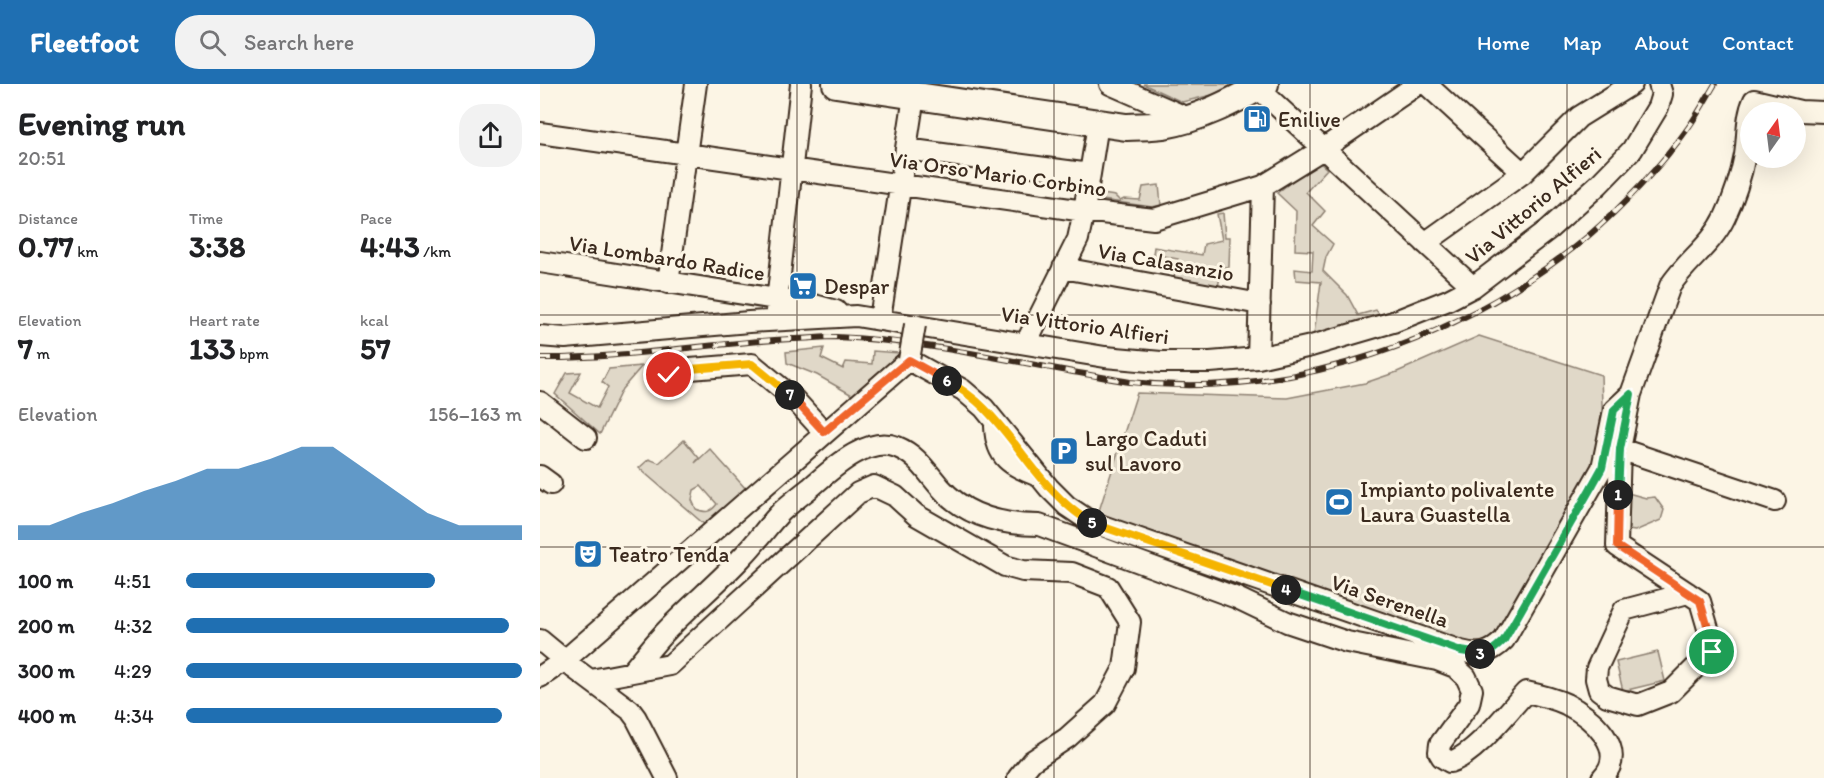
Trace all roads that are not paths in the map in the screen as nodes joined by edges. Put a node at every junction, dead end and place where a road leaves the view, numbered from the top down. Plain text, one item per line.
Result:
1 (696, 84) edge
2 (801, 84) edge
3 (1110, 84) edge
4 (1418, 84) edge
5 (1426, 84) edge
6 (1632, 84) edge
7 (1659, 84) edge
8 (849, 85) edge
9 (1261, 86) edge
10 (914, 96) junction
11 (1824, 112) edge
12 (1190, 119) junction
13 (1098, 124) junction
14 (540, 133) edge
15 (906, 148) junction
16 (1323, 149) junction
17 (686, 154) junction
18 (791, 169) junction
19 (1523, 173) junction
20 (1090, 174) junction
21 (900, 185) junction
22 (1263, 186) junction
23 (1084, 211) junction
24 (1425, 243) junction
25 (540, 262) edge
26 (1063, 268) junction
27 (668, 283) junction
28 (1473, 287) junction
29 (749, 296) junction
30 (777, 299) junction
31 (1260, 304) junction
32 (856, 316) junction
33 (880, 319) junction
34 (775, 321) junction
35 (750, 322) junction
36 (915, 325) junction
37 (540, 336) edge
38 (1026, 343) junction
39 (1258, 358) junction
40 (909, 360) junction
41 (666, 379) dead end
42 (1631, 394) junction
43 (540, 402) edge
44 (824, 432) junction
45 (586, 438) dead end
46 (1620, 449) junction
47 (1775, 501) dead end
48 (1688, 593) junction
49 (540, 640) edge
50 (565, 660) junction
51 (632, 671) junction
52 (540, 677) edge
53 (591, 680) junction
54 (668, 778) edge
55 (1018, 778) edge
56 (1602, 778) edge

1 - 17 street
2 - 18 street
3 - 12 street
4 - 16 street, Via Orso Mario Corbino
5 - 19 street
6 - 19 street
7 - 28 street, Via Vittorio Alfieri
8 - 10 main road
9 - 12 main road
9 - 16 street
10 - 13 main road
10 - 15 street
11 - 42 street
12 - 13 main road
13 - 20 street
14 - 17 street, Via Orso Mario Corbino
15 - 20 street
15 - 21 street
16 - 22 street, Via Orso Mario Corbino
16 - 24 street
17 - 18 street, Via Orso Mario Corbino
17 - 27 street
18 - 21 street, Via Orso Mario Corbino
18 - 30 street
19 - 24 street
20 - 23 street
21 - 23 street, Via Orso Mario Corbino
21 - 33 street
22 - 23 street, Via Orso Mario Corbino
22 - 31 street
23 - 26 street
24 - 28 street
25 - 27 street, Via Lombardo Radice
26 - 31 street, Via Calasanzio
26 - 38 street
27 - 29 street, Via Lombardo Radice
28 - 39 street, Via Vittorio Alfieri
29 - 30 street, Via Lombardo Radice
29 - 35 street
30 - 32 street, Via Lombardo Radice
30 - 34 street
31 - 39 street
32 - 33 street, Via Vittorio Alfieri
32 - 34 street, Via Vittorio Alfieri
33 - 36 street, Via Vittorio Alfieri
34 - 35 street, Via Vittorio Alfieri
35 - 37 street, Via Vittorio Alfieri
36 - 38 street, Via Vittorio Alfieri
36 - 40 street, bridge
38 - 39 street, Via Vittorio Alfieri
40 - 42 street, Via Serenella
40 - 44 street
41 - 44 street
42 - 46 street
43 - 45 street
44 - 50 street
46 - 47 street
46 - 48 street
48 - 48 street
49 - 50 street
50 - 52 street
50 - 53 street
51 - 53 street
51 - 55 street
51 - 56 street
53 - 54 street

